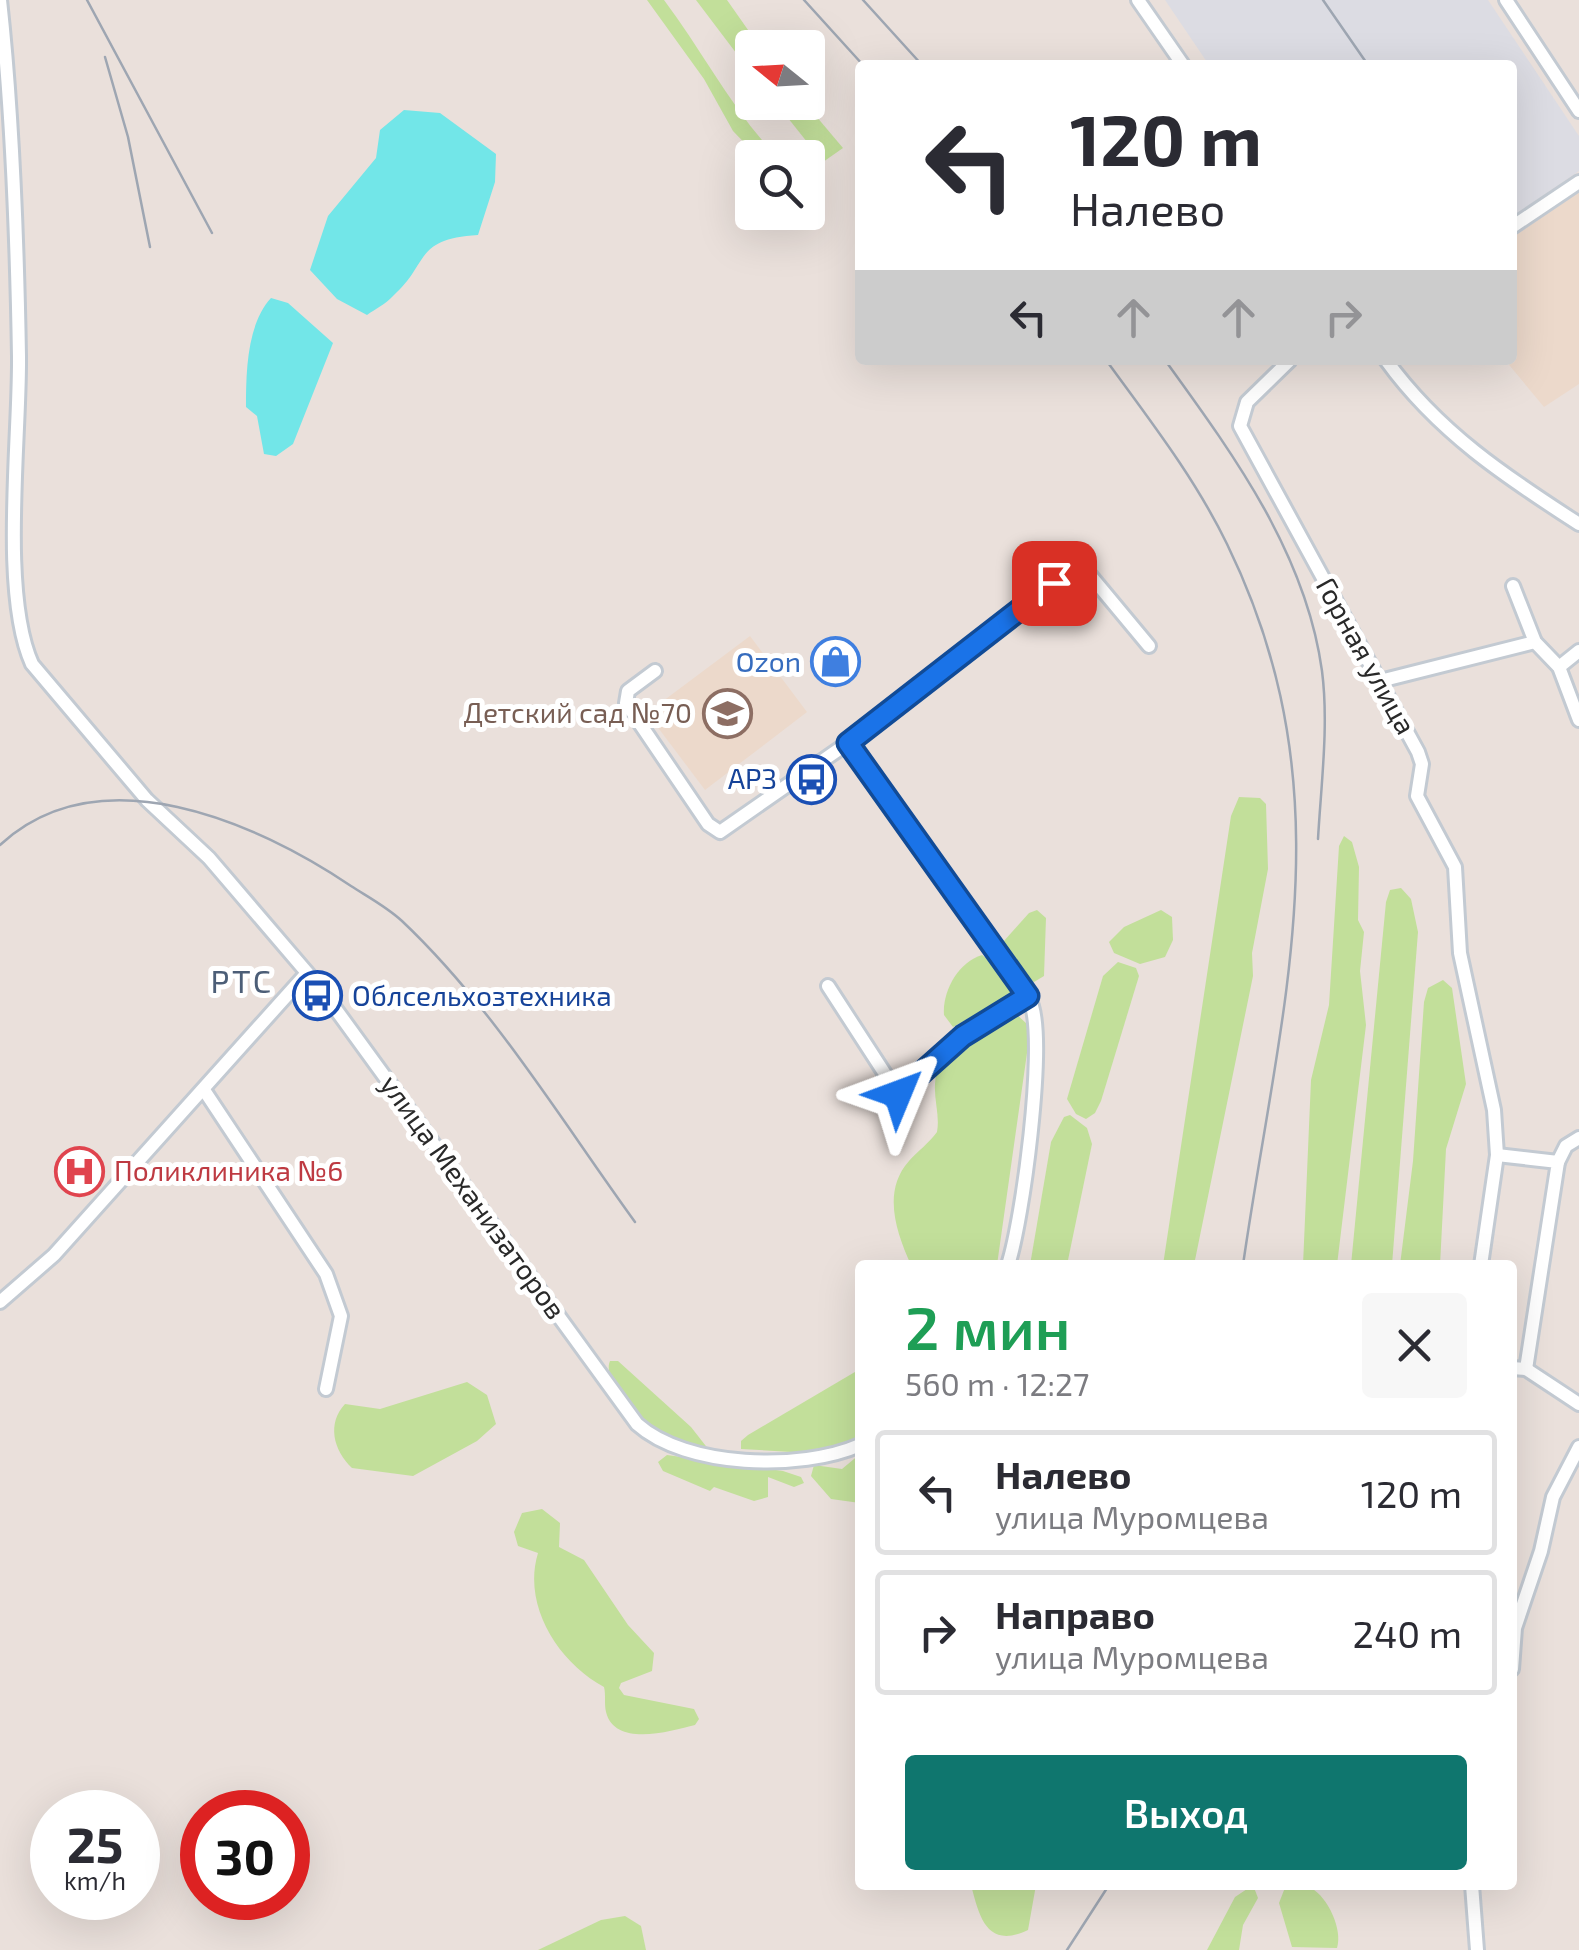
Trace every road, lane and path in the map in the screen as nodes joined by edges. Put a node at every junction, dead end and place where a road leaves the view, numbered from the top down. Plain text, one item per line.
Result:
1 (0, 0) edge
2 (1138, 0) edge
3 (1506, 0) edge
4 (1180, 60) edge
5 (1579, 111) edge
6 (1579, 182) edge
7 (1517, 225) edge
8 (1285, 365) edge
9 (1390, 365) edge
10 (1579, 524) edge
11 (1513, 586) dead end
12 (1534, 642) junction
13 (1150, 646) dead end
14 (1579, 651) edge
15 (1559, 666) junction
16 (655, 671) dead end
17 (1380, 682) junction
18 (1579, 720) edge
19 (848, 743) junction
20 (307, 973) junction
21 (828, 986) dead end
22 (1028, 996) junction
23 (204, 1090) junction
24 (1579, 1138) edge
25 (1497, 1155) junction
26 (1558, 1162) junction
27 (1009, 1260) edge
28 (1482, 1260) edge
29 (0, 1302) edge
30 (1519, 1369) edge
31 (326, 1389) dead end
32 (1579, 1404) edge
33 (855, 1447) edge
34 (1579, 1447) edge
35 (1517, 1625) edge
36 (1472, 1890) edge
37 (1477, 1950) edge

1 - 20 street, улица Механизаторов
2 - 4 street
3 - 5 street
6 - 7 street
8 - 17 street, Горная улица
9 - 10 street
11 - 12 street
12 - 15 street
12 - 17 street
13 - 19 street
14 - 15 street
15 - 18 street
16 - 19 street
17 - 25 street, Горная улица
19 - 22 street
20 - 23 street
20 - 33 street, улица Механизаторов
21 - 22 street
22 - 27 street
23 - 29 street
23 - 31 street
24 - 26 street
25 - 26 street
25 - 28 street, Горная улица
26 - 30 street
30 - 32 street
34 - 35 street
36 - 37 street

